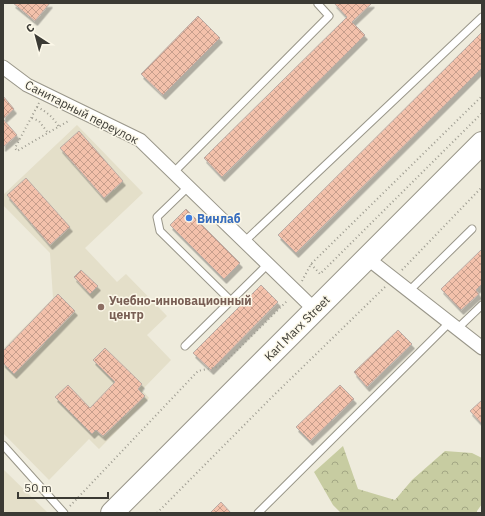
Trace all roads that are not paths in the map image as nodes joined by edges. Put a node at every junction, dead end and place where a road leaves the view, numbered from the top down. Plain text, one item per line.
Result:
1 (319, 3) edge
2 (482, 17) edge
3 (3, 68) edge
4 (482, 143) edge
5 (174, 173) junction
6 (188, 187) junction
7 (472, 229) dead end
8 (244, 241) junction
9 (366, 258) junction
10 (268, 264) junction
11 (409, 291) junction
12 (231, 301) junction
13 (482, 305) edge
14 (315, 310) junction
15 (453, 326) junction
16 (185, 346) dead end
17 (482, 348) edge
18 (3, 446) edge
19 (64, 513) edge
20 (112, 513) edge
21 (258, 513) edge

1 - 5 lane
2 - 8 lane
3 - 5 street, Санитарный переулок
4 - 9 highway, Karl Marx Street
5 - 6 street, Санитарный переулок
6 - 8 street, Санитарный переулок
6 - 12 lane
7 - 11 lane
8 - 10 street, Санитарный переулок
9 - 11 street
9 - 14 highway, Karl Marx Street
10 - 12 lane
10 - 14 street, Санитарный переулок
11 - 15 street
12 - 16 lane
13 - 15 lane
14 - 20 highway, Karl Marx Street
15 - 17 street
15 - 21 lane
18 - 19 lane

